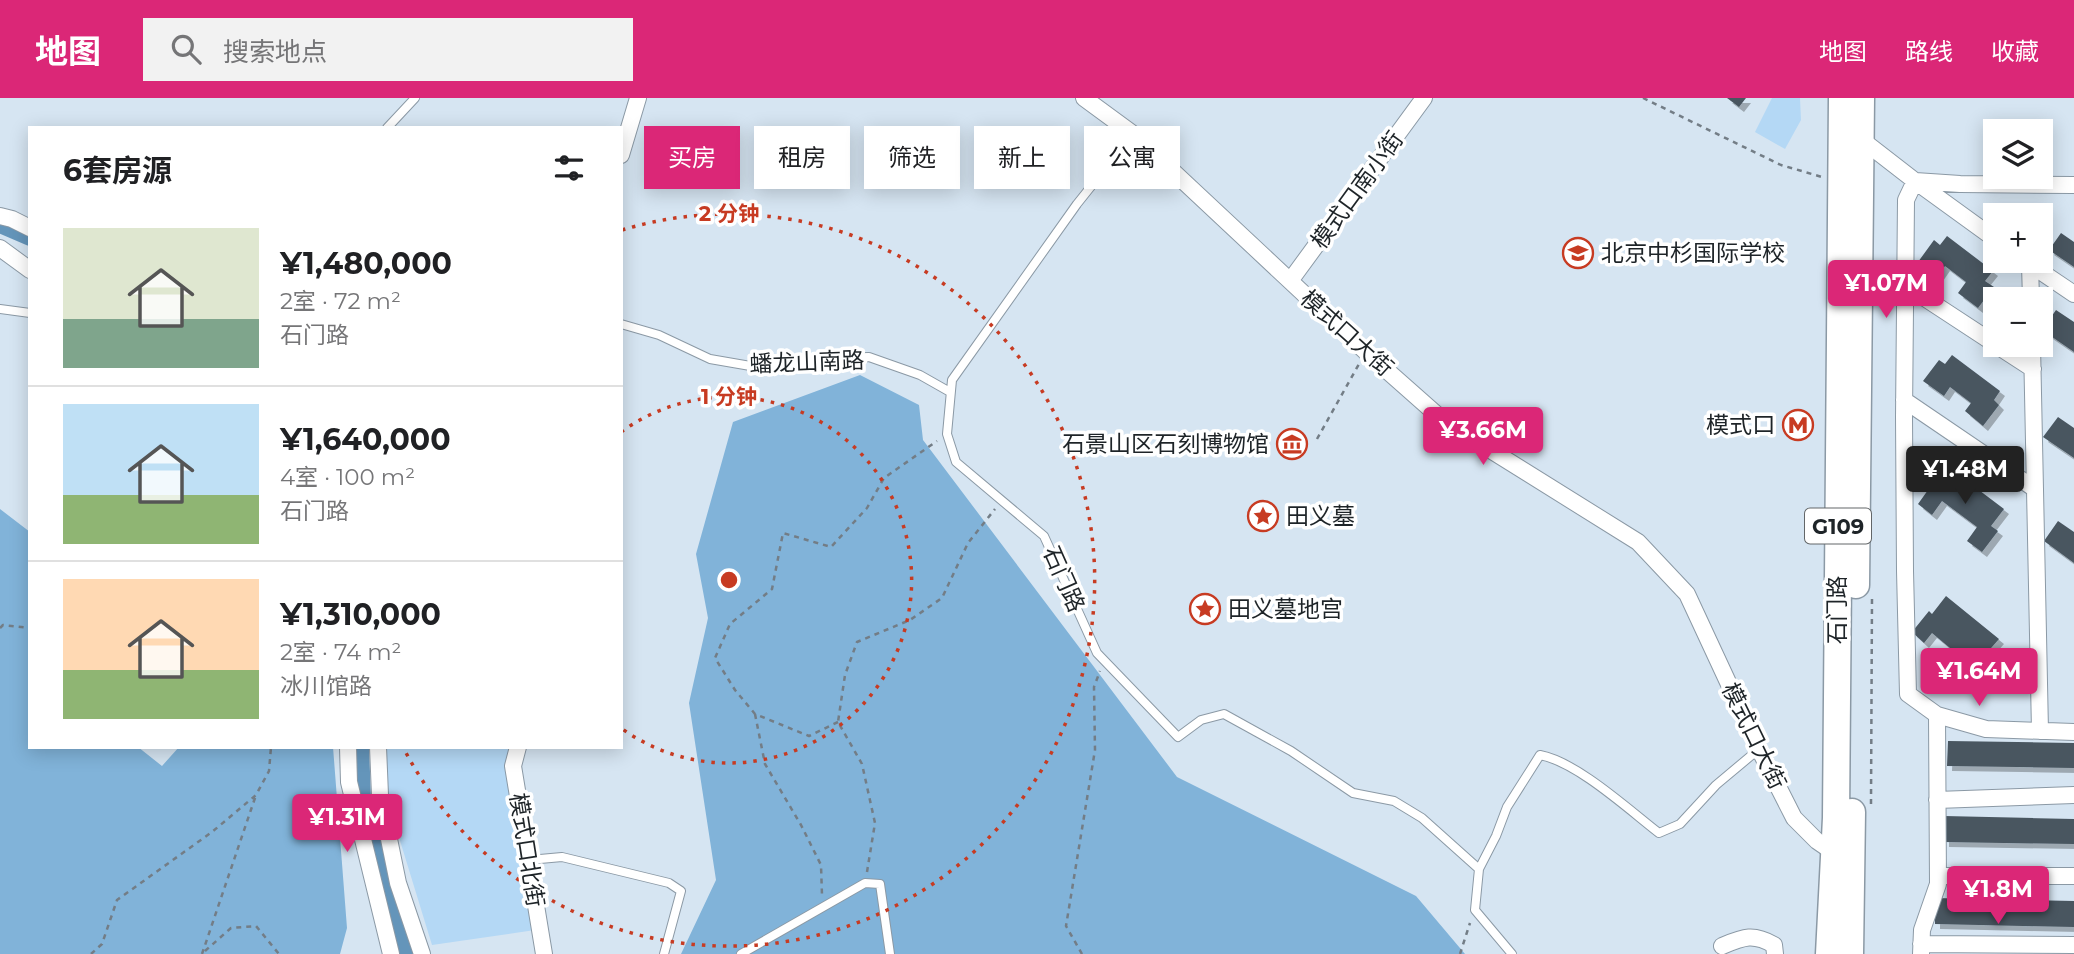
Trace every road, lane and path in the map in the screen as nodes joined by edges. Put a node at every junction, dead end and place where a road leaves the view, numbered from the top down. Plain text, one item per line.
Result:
1 (415, 98) edge
2 (638, 98) edge
3 (1084, 98) edge
4 (1424, 98) edge
5 (1643, 98) edge
6 (1842, 98) edge
7 (1861, 98) edge
8 (389, 126) edge
9 (1122, 126) edge
10 (1852, 133) junction
11 (623, 148) edge
12 (1180, 178) edge
13 (1915, 181) junction
14 (1840, 182) junction
15 (2074, 185) edge
16 (1089, 189) edge
17 (0, 216) edge
18 (28, 227) edge
19 (1983, 230) edge
20 (0, 248) edge
21 (28, 269) edge
22 (2043, 273) edge
23 (1290, 281) junction
24 (1905, 285) junction
25 (2074, 294) edge
26 (0, 309) edge
27 (28, 313) edge
28 (623, 325) edge
29 (1983, 336) edge
30 (1366, 352) junction
31 (2015, 357) edge
32 (2032, 357) edge
33 (2032, 369) junction
34 (950, 393) junction
35 (1904, 400) junction
36 (947, 434) junction
37 (1317, 439) dead end
38 (2035, 489) junction
39 (1002, 500) junction
40 (0, 628) edge
41 (28, 628) edge
42 (1104, 660) junction
43 (755, 714) junction
44 (1937, 715) junction
45 (838, 722) junction
46 (2040, 731) junction
47 (2074, 732) edge
48 (271, 749) edge
49 (348, 749) edge
50 (378, 749) edge
51 (517, 749) edge
52 (1759, 750) junction
53 (256, 795) junction
54 (2074, 795) edge
55 (1937, 800) junction
56 (1833, 852) junction
57 (529, 860) junction
58 (1479, 869) junction
59 (1938, 876) junction
60 (2074, 876) edge
61 (865, 883) junction
62 (823, 907) junction
63 (1475, 910) junction
64 (2074, 944) edge
65 (1722, 946) dead end
66 (1921, 949) edge
67 (91, 954) edge
68 (202, 954) edge
69 (279, 954) edge
70 (391, 954) edge
71 (422, 954) edge
72 (544, 954) edge
73 (664, 954) edge
74 (741, 954) edge
75 (890, 954) edge
76 (1082, 954) edge
77 (1460, 954) edge
78 (1512, 954) edge
79 (1775, 954) edge
80 (1829, 954) edge
81 (1850, 954) edge

1 - 8 lane
2 - 11 street
3 - 9 street, 模式口大街
4 - 23 street, 模式口南小街
5 - 14 path
6 - 10 highway, 石门路 / G109
7 - 10 highway, 石门路 / G109
10 - 13 street
10 - 14 highway, 石门路 / G109
10 - 81 highway, 石门路 / G109
12 - 23 street, 模式口大街
13 - 15 street
13 - 19 street
13 - 24 street
14 - 56 highway, 石门路 / G109
16 - 34 lane, 石门路
17 - 18 street
20 - 21 street
22 - 25 street
23 - 30 street, 模式口大街
24 - 29 street
24 - 35 street
26 - 27 lane
28 - 34 lane, 蟠龙山南路
30 - 37 path
30 - 52 street, 模式口大街
31 - 33 street
32 - 33 street
33 - 38 street
34 - 36 lane, 石门路
35 - 38 street
35 - 44 street
36 - 39 lane, 石门路
36 - 43 path
38 - 46 street
39 - 42 lane, 石门路
39 - 45 path
40 - 41 path
42 - 58 lane, 石门路
42 - 76 path
43 - 45 path
43 - 62 path
44 - 46 street
44 - 55 street
45 - 61 path
46 - 47 street
48 - 53 path
49 - 70 street
50 - 71 street
51 - 57 street, 模式口北街
52 - 56 street, 模式口大街
52 - 58 lane
53 - 67 path
53 - 68 path
54 - 55 street
55 - 59 street
56 - 80 highway, 石门路 / G109
57 - 72 street, 模式口北街
57 - 73 lane
58 - 63 lane
59 - 60 street
59 - 66 street
61 - 62 lane
61 - 75 lane
62 - 74 lane
63 - 77 path
63 - 78 lane
64 - 66 street
65 - 79 street
68 - 69 path

